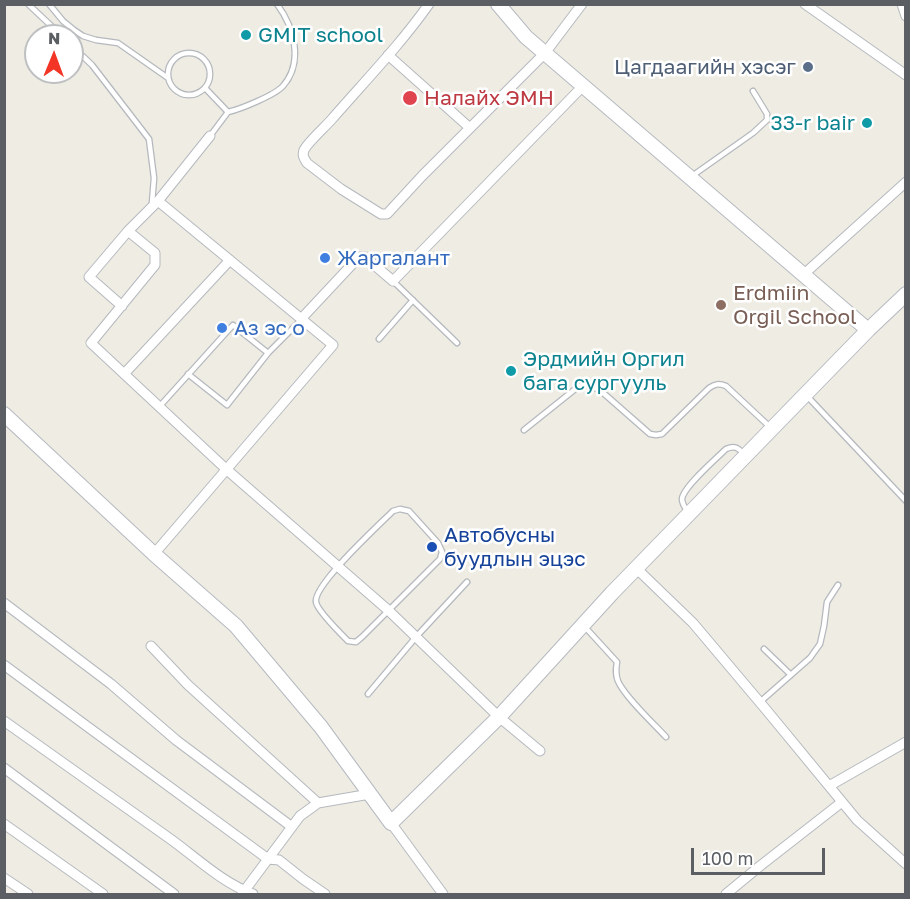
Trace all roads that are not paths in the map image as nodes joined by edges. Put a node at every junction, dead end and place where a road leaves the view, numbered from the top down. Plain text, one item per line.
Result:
1 (28, 4) edge
2 (49, 4) edge
3 (277, 4) edge
4 (429, 4) edge
5 (498, 4) edge
6 (582, 4) edge
7 (805, 4) edge
8 (902, 4) edge
9 (906, 16) edge
10 (49, 24) edge
11 (545, 53) junction
12 (388, 55) junction
13 (84, 57) edge
14 (906, 75) edge
15 (168, 78) junction
16 (584, 86) junction
17 (205, 88) junction
18 (753, 91) dead end
19 (228, 111) junction
20 (470, 128) junction
21 (210, 136) joint
22 (690, 178) junction
23 (906, 182) edge
24 (155, 203) junction
25 (128, 231) junction
26 (230, 260) junction
27 (803, 275) junction
28 (393, 281) junction
29 (906, 294) edge
30 (413, 300) junction
31 (122, 306) junction
32 (301, 319) junction
33 (868, 330) junction
34 (379, 339) dead end
35 (457, 343) dead end
36 (268, 353) junction
37 (124, 374) junction
38 (189, 374) junction
39 (806, 394) junction
40 (159, 407) junction
41 (4, 414) edge
42 (772, 429) junction
43 (524, 430) dead end
44 (746, 456) junction
45 (226, 469) junction
46 (906, 501) edge
47 (689, 514) junction
48 (154, 554) junction
49 (338, 566) junction
50 (636, 568) junction
51 (468, 582) dead end
52 (838, 585) dead end
53 (4, 603) edge
54 (388, 610) junction
55 (583, 625) junction
56 (416, 637) junction
57 (151, 646) dead end
58 (765, 649) dead end
59 (4, 664) edge
60 (791, 675) junction
61 (368, 694) dead end
62 (760, 702) junction
63 (499, 717) junction
64 (4, 721) edge
65 (666, 736) dead end
66 (906, 742) edge
67 (540, 751) dead end
68 (4, 768) edge
69 (828, 786) junction
70 (370, 794) junction
71 (842, 802) junction
72 (318, 803) junction
73 (391, 823) junction
74 (4, 824) edge
75 (292, 827) junction
76 (268, 859) junction
77 (906, 864) edge
78 (4, 878) edge
79 (246, 893) edge
80 (28, 894) edge
81 (102, 894) edge
82 (174, 894) edge
83 (325, 894) edge
84 (443, 894) edge
85 (726, 894) edge

1 - 10 lane
2 - 15 lane
3 - 19 lane
4 - 12 street
5 - 11 street
6 - 11 street
7 - 14 street
8 - 9 street
11 - 16 street
11 - 20 street
12 - 20 street
12 - 20 street
13 - 24 lane
15 - 17 lane
15 - 17 lane
16 - 22 street
16 - 28 street
17 - 19 lane
18 - 22 lane
19 - 21 lane
21 - 24 street
22 - 27 street
23 - 27 street
24 - 25 street
24 - 26 street
25 - 31 street
25 - 31 street
26 - 32 street
26 - 37 street
27 - 33 street
28 - 30 lane
28 - 32 street
29 - 33 street
30 - 34 lane
30 - 35 lane
31 - 37 street
32 - 36 lane
32 - 45 street
33 - 39 street
36 - 38 lane
36 - 38 lane
37 - 40 street
38 - 40 lane
39 - 42 street
39 - 46 lane
40 - 45 street
41 - 48 street
42 - 43 lane
42 - 44 street
44 - 47 street
44 - 47 lane
45 - 48 street
45 - 49 street
47 - 50 street
48 - 70 street
49 - 54 street
49 - 54 lane
49 - 54 lane
50 - 55 street
50 - 62 street
51 - 56 lane
52 - 60 lane
53 - 75 street
54 - 56 street
55 - 63 street
55 - 65 lane
56 - 61 lane
56 - 63 street
57 - 72 street
58 - 60 lane
59 - 76 street
60 - 62 lane
62 - 69 street
63 - 67 street
63 - 73 street
64 - 79 street
66 - 69 street
68 - 82 street
69 - 71 street
70 - 72 street
70 - 73 street
71 - 77 street
71 - 85 street
72 - 75 street
73 - 84 street
74 - 81 street
75 - 76 street
76 - 79 street
76 - 83 street
78 - 80 street

